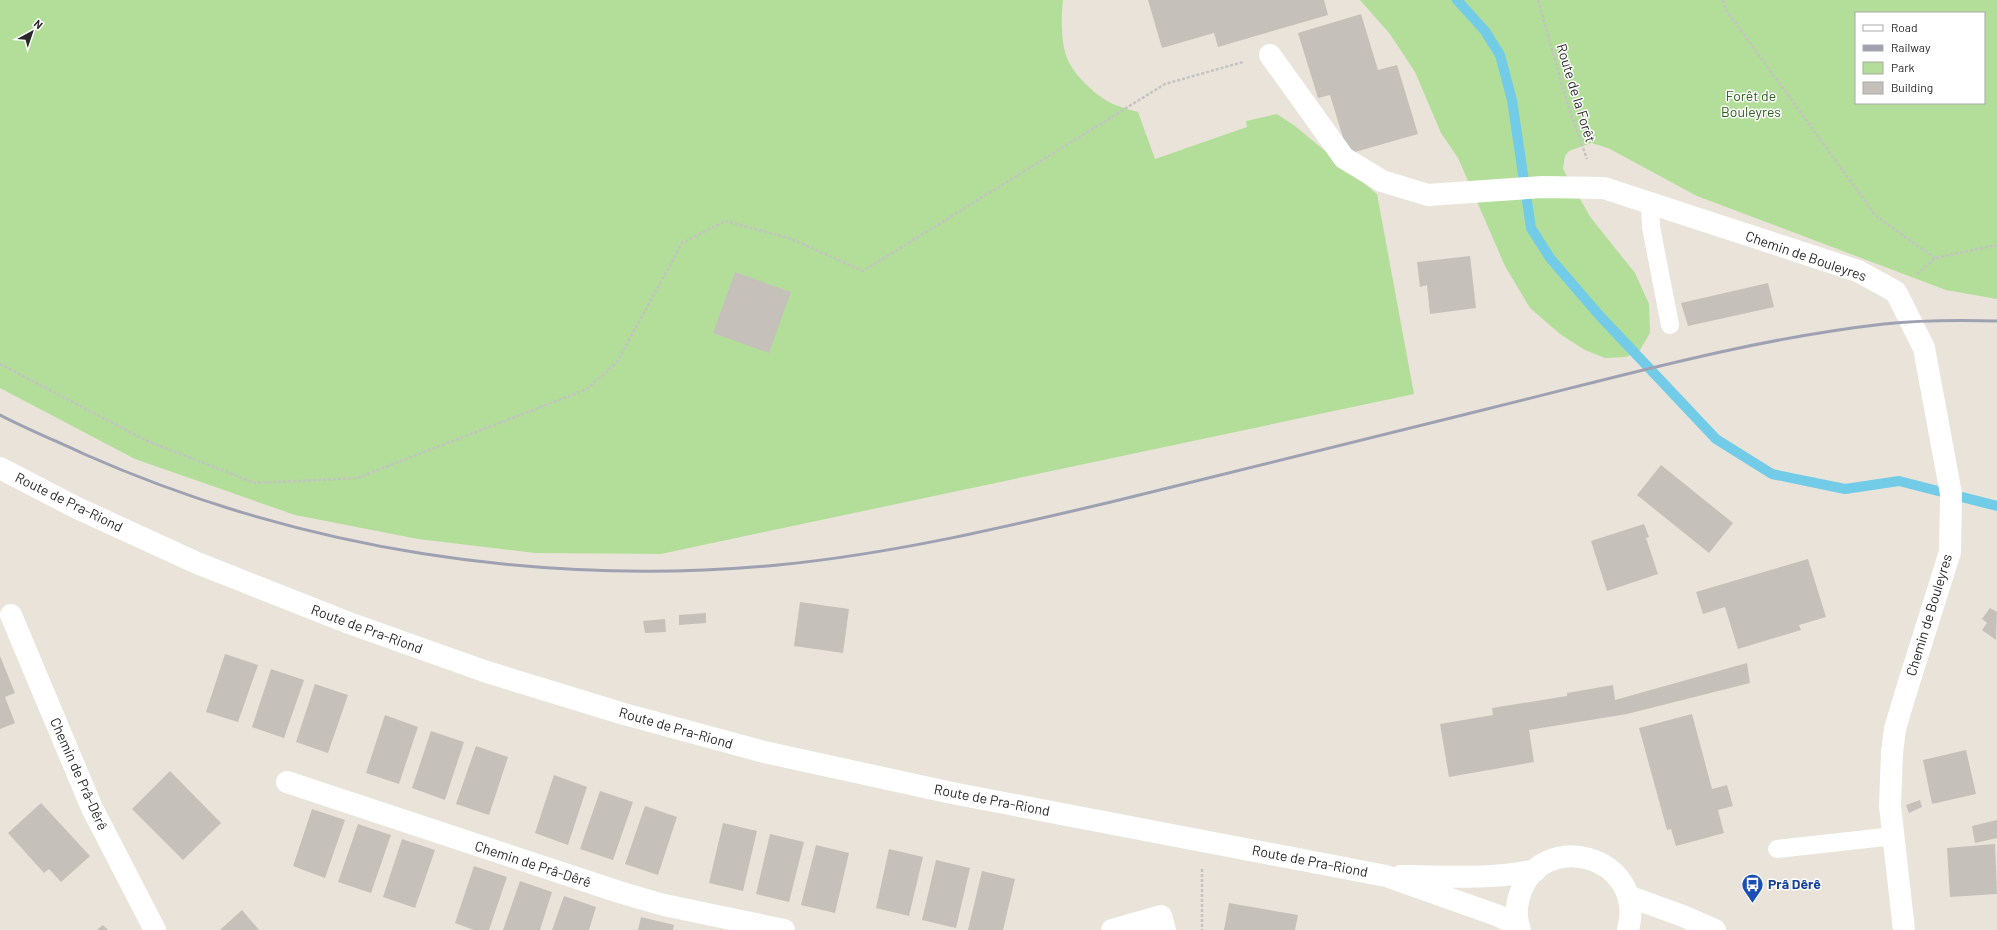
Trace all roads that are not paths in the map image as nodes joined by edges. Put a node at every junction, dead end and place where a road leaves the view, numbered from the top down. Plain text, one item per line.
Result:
1 (1270, 55) road end
2 (1650, 203) junction
3 (1670, 325) dead end
4 (0, 468) edge
5 (11, 615) dead end
6 (287, 782) dead end
7 (1894, 836) junction
8 (1777, 849) dead end
9 (1536, 870) junction
10 (1386, 876) junction
11 (1628, 896) junction
12 (1519, 928) edge
13 (155, 930) edge
14 (784, 930) edge
15 (1112, 930) edge
16 (1165, 930) edge
17 (1628, 930) edge
18 (1715, 930) edge
19 (1904, 930) edge

1 - 2 street, Chemin de Bouleyres
2 - 3 lane
2 - 7 street, Chemin de Bouleyres
4 - 10 street, Route de Pra-Riond
5 - 13 street, Chemin de Prâ-Dêrê
6 - 14 street, Chemin de Prâ-Dêrê
7 - 8 lane
7 - 19 street, Chemin de Bouleyres
9 - 10 street, Route de Pra-Riond
9 - 11 street, Route de Pra-Riond
9 - 12 street, Route de Pra-Riond
10 - 12 street, Route de Pra-Riond
11 - 17 street, Route de Pra-Riond
11 - 18 street
15 - 16 street

